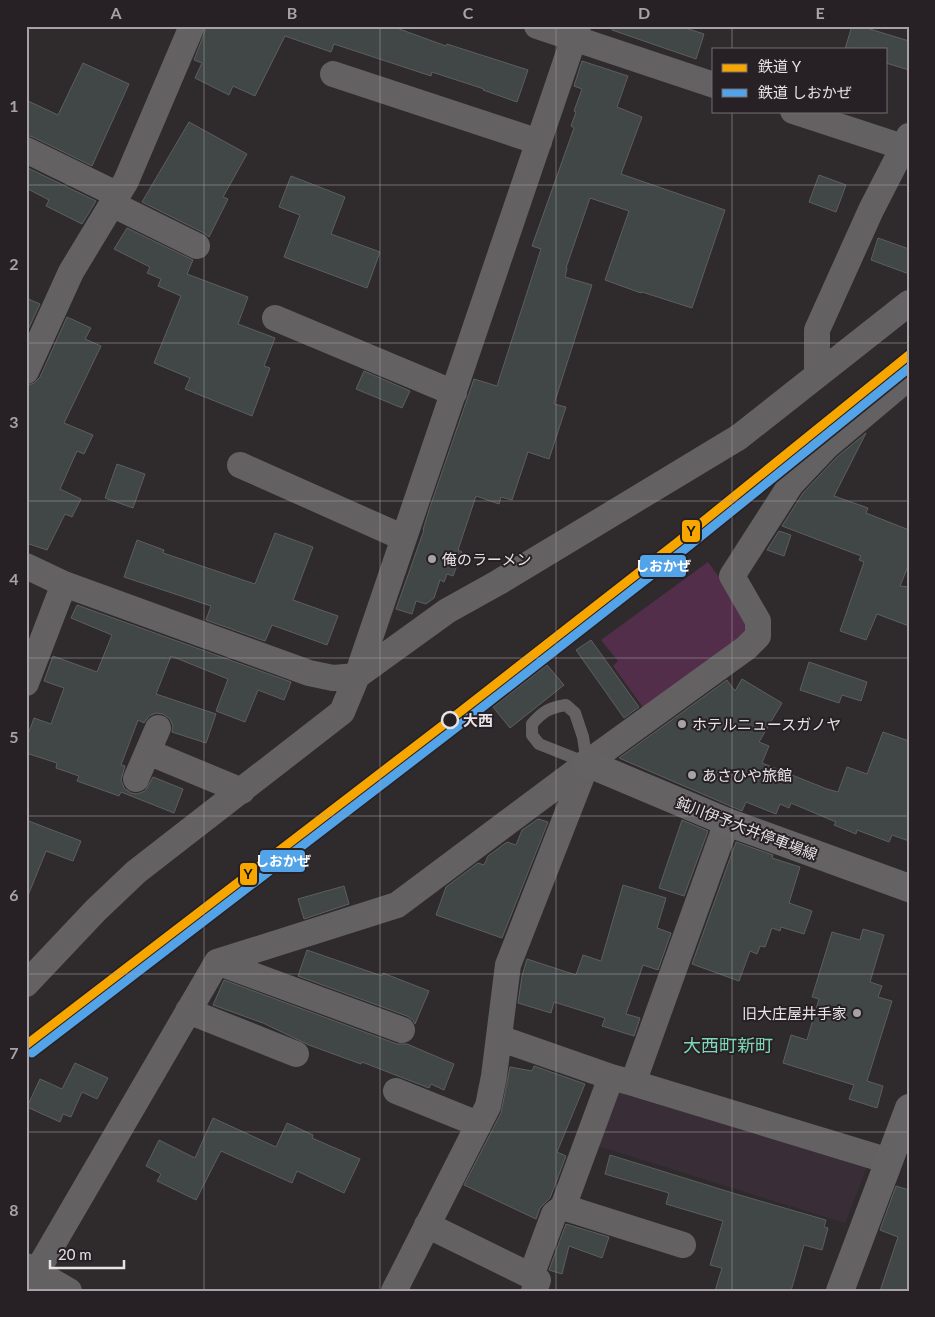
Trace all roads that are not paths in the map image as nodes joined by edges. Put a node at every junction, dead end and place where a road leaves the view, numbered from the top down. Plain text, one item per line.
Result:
1 (192, 26) edge
2 (537, 26) edge
3 (576, 33) edge
4 (333, 74) dead end
5 (712, 84) edge
6 (796, 112) edge
7 (538, 142) junction
8 (907, 144) edge
9 (26, 150) edge
10 (115, 199) junction
11 (197, 246) dead end
12 (909, 303) edge
13 (275, 318) dead end
14 (26, 372) edge
15 (818, 375) junction
16 (909, 377) edge
17 (454, 393) junction
18 (240, 465) dead end
19 (404, 538) junction
20 (26, 566) edge
21 (64, 584) junction
22 (31, 653) edge
23 (357, 676) junction
24 (26, 683) edge
25 (158, 728) dead end
26 (148, 752) junction
27 (587, 764) junction
28 (136, 779) dead end
29 (242, 791) junction
30 (727, 822) junction
31 (909, 888) edge
32 (217, 962) junction
33 (26, 984) edge
34 (188, 1011) junction
35 (402, 1030) dead end
36 (499, 1038) junction
37 (296, 1054) dead end
38 (622, 1080) junction
39 (396, 1091) dead end
40 (907, 1117) edge
41 (478, 1124) junction
42 (889, 1161) junction
43 (563, 1207) junction
44 (427, 1224) junction
45 (683, 1245) dead end
46 (30, 1276) edge
47 (533, 1283) edge
48 (69, 1291) edge
49 (394, 1291) edge
50 (840, 1291) edge

1 - 10 street
2 - 3 street
3 - 5 street
3 - 7 street
4 - 7 street
6 - 8 street
7 - 17 street
8 - 15 street
9 - 10 street
10 - 11 street
10 - 14 street
12 - 15 street
13 - 17 street
15 - 23 street
16 - 27 street
17 - 19 street
18 - 19 street
19 - 23 street
20 - 21 street
21 - 22 street
21 - 23 street
22 - 24 street
23 - 29 street
25 - 26 street
26 - 28 street
26 - 29 street
27 - 27 lane
27 - 30 main road, 鈍川伊予大井停車場線
27 - 32 street
27 - 36 street
29 - 33 street
30 - 31 main road, 鈍川伊予大井停車場線
30 - 38 street
32 - 34 street
32 - 35 street
34 - 37 street
34 - 46 street
36 - 38 street
36 - 41 street
38 - 42 street
38 - 43 street
39 - 41 street
40 - 42 main road
41 - 44 street
42 - 50 main road
43 - 45 street
43 - 47 street
44 - 47 street
44 - 49 street
46 - 48 street

